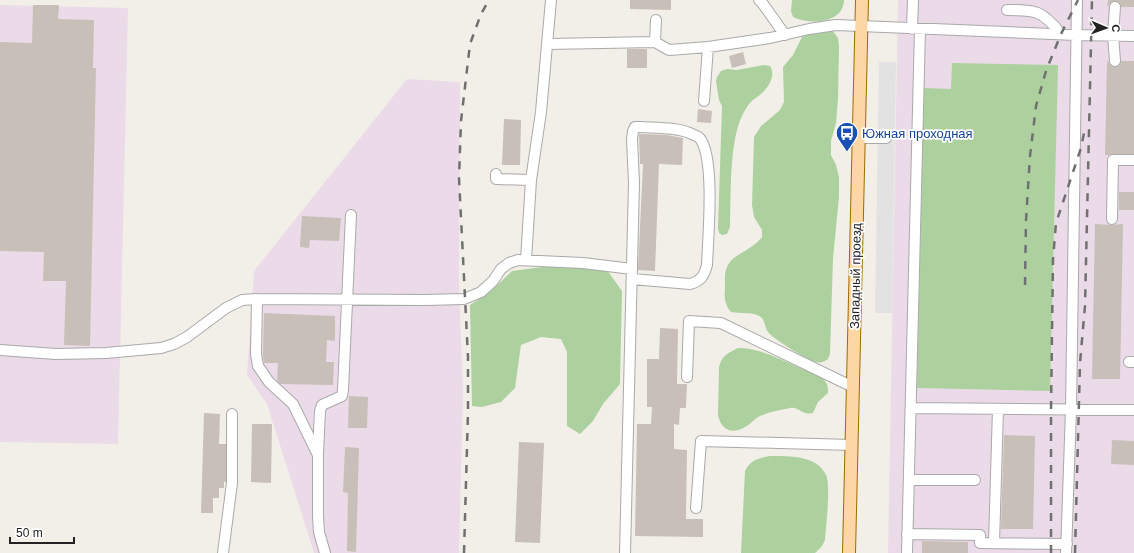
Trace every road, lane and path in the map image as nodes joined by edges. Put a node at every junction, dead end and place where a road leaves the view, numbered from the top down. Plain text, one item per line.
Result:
1 (551, 0) edge
2 (759, 0) edge
3 (862, 0) edge
4 (913, 0) edge
5 (1077, 0) edge
6 (1115, 7) dead end
7 (1007, 10) dead end
8 (656, 20) dead end
9 (861, 27) junction
10 (916, 29) junction
11 (1061, 34) junction
12 (785, 35) junction
13 (1076, 35) junction
14 (1113, 35) junction
15 (1134, 36) edge
16 (655, 42) junction
17 (548, 44) junction
18 (708, 47) junction
19 (1115, 61) dead end
20 (704, 101) dead end
21 (859, 138) junction
22 (886, 138) dead end
23 (1134, 160) edge
24 (496, 174) dead end
25 (531, 180) junction
26 (351, 215) dead end
27 (1112, 219) dead end
28 (526, 260) junction
29 (632, 274) junction
30 (258, 299) junction
31 (348, 299) junction
32 (0, 350) edge
33 (687, 377) dead end
34 (853, 387) junction
35 (911, 408) junction
36 (998, 409) junction
37 (1071, 410) junction
38 (1134, 410) edge
39 (232, 414) dead end
40 (852, 445) junction
41 (318, 455) junction
42 (909, 480) junction
43 (975, 480) dead end
44 (696, 508) dead end
45 (907, 534) junction
46 (994, 543) junction
47 (1067, 548) edge
48 (223, 553) edge
49 (325, 553) edge
50 (625, 553) edge
51 (850, 553) edge
52 (907, 553) edge

1 - 17 lane
2 - 12 lane
3 - 9 main road, Западный проезд
4 - 10 lane
5 - 13 lane
6 - 14 lane
7 - 11 lane
8 - 16 lane
9 - 10 lane
9 - 12 lane
9 - 21 main road, Западный проезд
10 - 11 lane
10 - 35 lane
11 - 13 lane
12 - 18 lane
13 - 14 lane
13 - 37 lane
14 - 15 lane
14 - 19 lane
16 - 17 lane
16 - 18 lane
17 - 25 lane
18 - 20 lane
21 - 22 lane
21 - 34 main road, Западный проезд
23 - 27 lane
24 - 25 lane
25 - 28 lane
26 - 31 lane
28 - 29 lane
28 - 31 lane
29 - 29 lane
29 - 50 lane
30 - 31 lane
30 - 32 lane
30 - 41 lane
31 - 41 lane
33 - 34 lane
34 - 40 main road, Западный проезд
35 - 36 lane
35 - 42 lane
36 - 37 lane
36 - 46 lane
37 - 38 lane
37 - 47 lane
39 - 48 lane
40 - 44 lane
40 - 51 main road, Западный проезд
41 - 49 lane
42 - 43 lane
42 - 45 lane
45 - 46 lane
45 - 52 lane
46 - 47 lane

